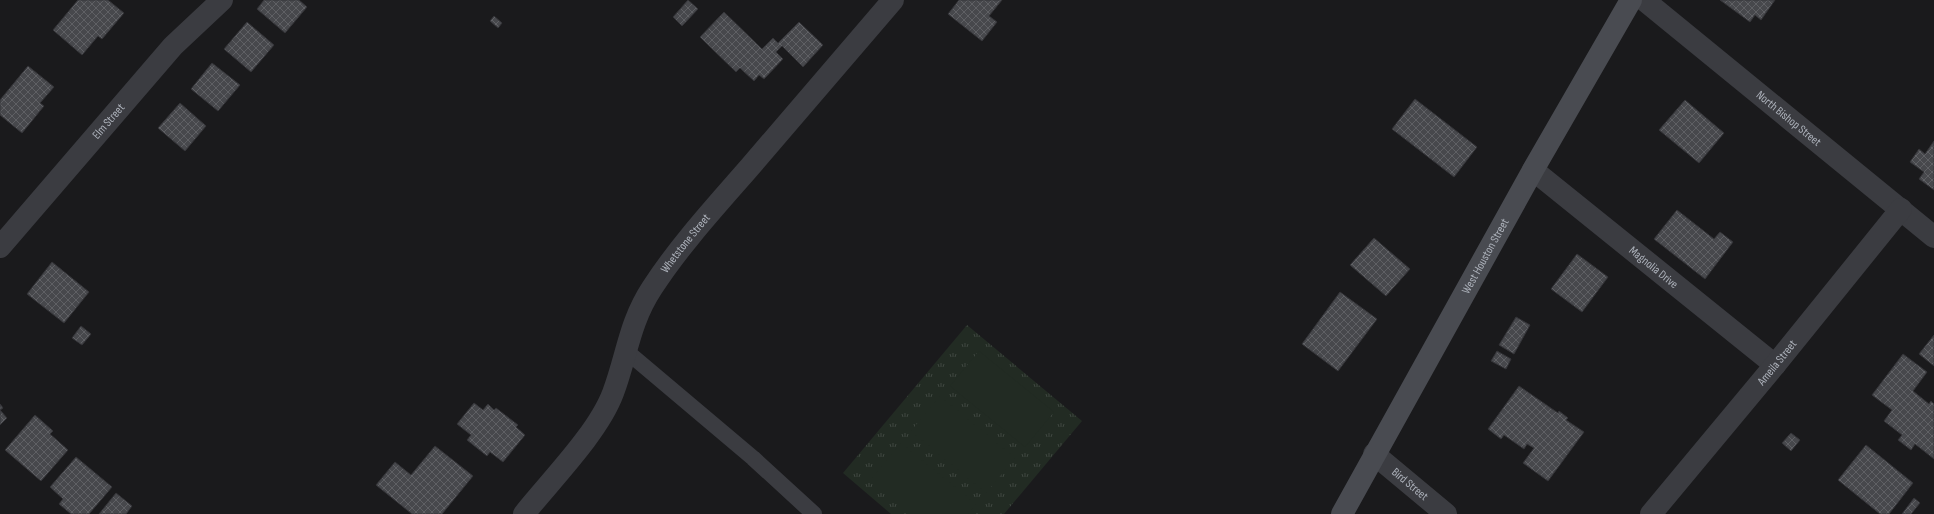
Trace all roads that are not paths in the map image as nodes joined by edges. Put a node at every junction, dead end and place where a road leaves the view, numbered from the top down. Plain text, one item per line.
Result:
1 (222, 0) edge
2 (893, 0) edge
3 (1631, 0) edge
4 (1644, 0) edge
5 (1533, 170) junction
6 (1901, 209) junction
7 (1934, 237) edge
8 (0, 247) edge
9 (625, 350) junction
10 (1775, 365) junction
11 (1374, 454) junction
12 (524, 514) edge
13 (814, 514) edge
14 (1342, 514) edge
15 (1446, 514) edge
16 (1651, 514) edge

1 - 8 street, Elm Street
2 - 9 street, Whetstone Street
3 - 5 main road, West Houston Street
4 - 6 street, North Bishop Street
5 - 10 street, Magnolia Drive
5 - 11 main road, West Houston Street
6 - 7 street, North Bishop Street
6 - 10 street, Ameila Street
9 - 12 street, Whetstone Street
9 - 13 lane
10 - 16 street, Ameila Street
11 - 14 main road, West Houston Street
11 - 15 street, Bird Street

